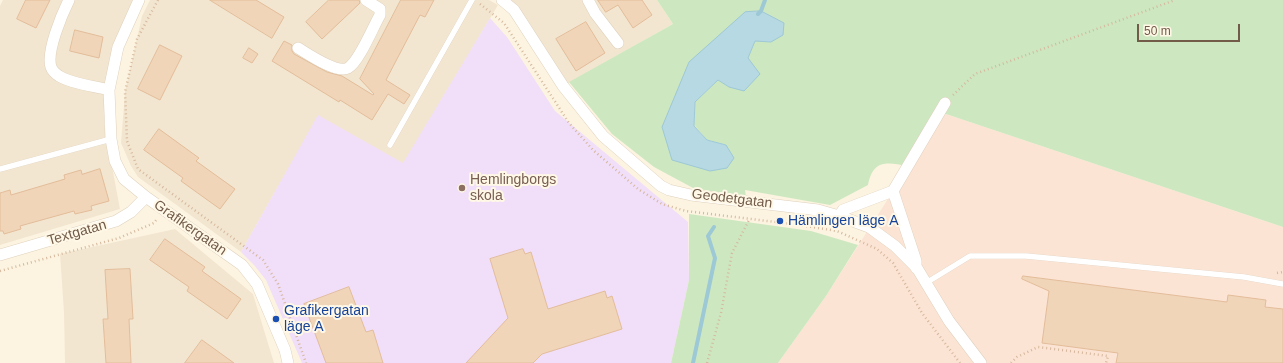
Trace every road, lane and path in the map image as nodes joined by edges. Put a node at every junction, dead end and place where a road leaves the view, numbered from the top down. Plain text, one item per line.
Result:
1 (70, 0) edge
2 (140, 0) edge
3 (158, 0) edge
4 (366, 0) edge
5 (472, 0) edge
6 (588, 0) edge
7 (1175, 0) edge
8 (507, 1) edge
9 (618, 43) dead end
10 (298, 48) dead end
11 (109, 90) junction
12 (945, 103) joint
13 (110, 139) junction
14 (390, 145) dead end
15 (0, 170) edge
16 (893, 191) junction
17 (146, 197) junction
18 (839, 216) junction
19 (749, 220) dead end
20 (0, 255) edge
21 (916, 268) junction
22 (926, 283) junction
23 (1283, 284) edge
24 (288, 363) edge
25 (306, 363) edge
26 (707, 363) edge
27 (981, 363) edge
28 (1011, 363) edge
29 (1106, 363) edge

1 - 11 street
2 - 11 street, Grafikergatan
3 - 25 path
4 - 10 street
5 - 14 lane
6 - 9 street
7 - 12 path
8 - 18 street, Geodetgatan
11 - 13 street, Grafikergatan
12 - 16 street
13 - 15 lane
13 - 17 street, Grafikergatan
16 - 18 street
16 - 21 street
17 - 20 street, Textgatan
17 - 24 street, Grafikergatan
18 - 21 street, Geodetgatan
19 - 26 path
21 - 22 street, Geodetgatan
22 - 23 lane
22 - 27 street, Geodetgatan
28 - 29 path

